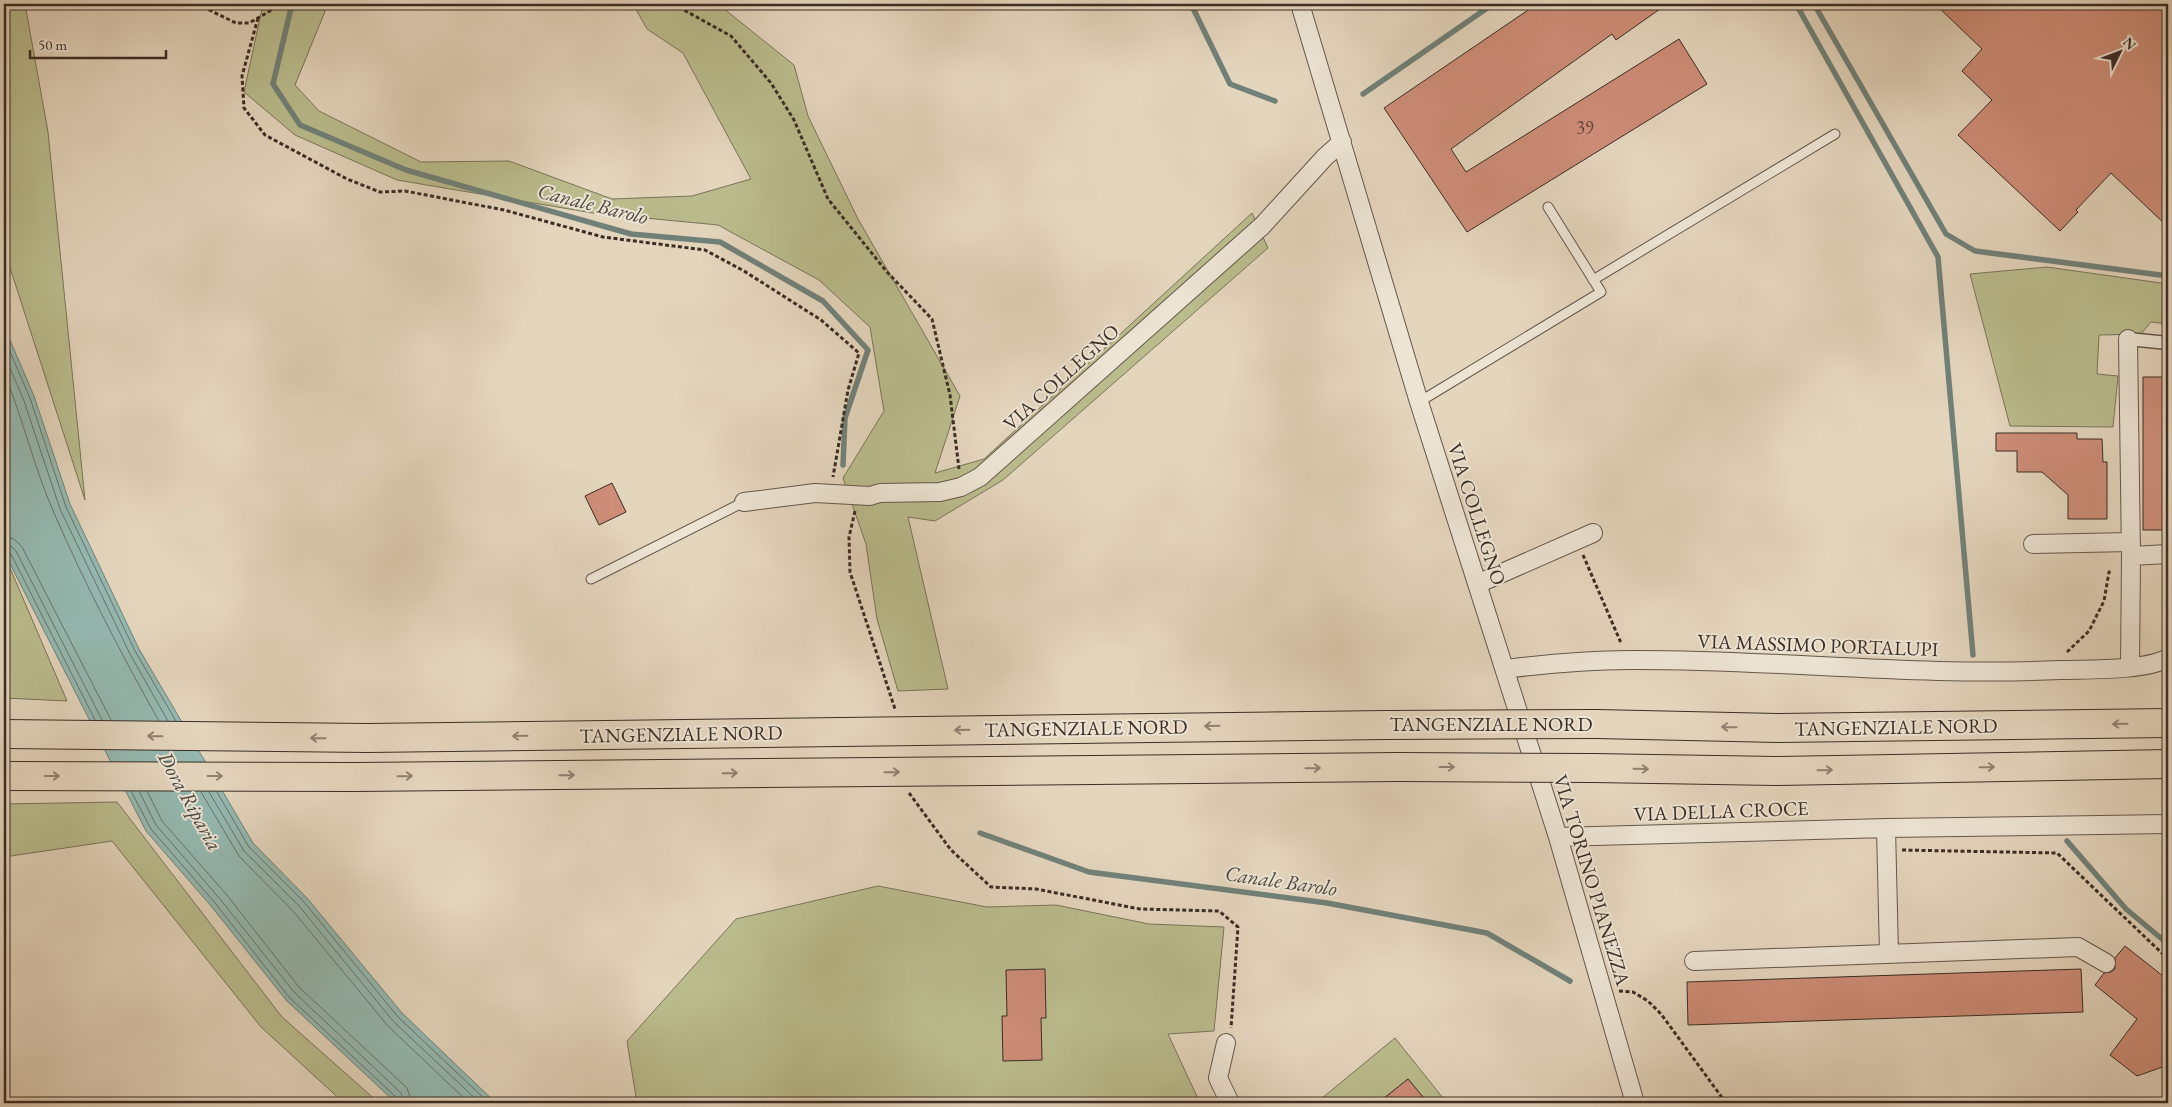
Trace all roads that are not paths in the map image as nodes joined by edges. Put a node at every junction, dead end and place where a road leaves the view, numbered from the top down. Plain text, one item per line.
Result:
1 (1300, 4) edge
2 (1835, 134) dead end
3 (1342, 142) junction
4 (1548, 207) dead end
5 (1593, 280) junction
6 (2128, 339) joint
7 (2168, 343) edge
8 (1419, 402) junction
9 (744, 502) joint
10 (1593, 533) dead end
11 (2033, 544) dead end
12 (2168, 554) edge
13 (2131, 555) junction
14 (591, 579) dead end
15 (1477, 584) junction
16 (2168, 658) edge
17 (2130, 666) junction
18 (1505, 669) junction
19 (2168, 723) edge
20 (4, 734) edge
21 (2168, 764) edge
22 (4, 776) edge
23 (2168, 824) edge
24 (1886, 828) junction
25 (1558, 837) junction
26 (1889, 954) junction
27 (1694, 960) dead end
28 (2106, 963) dead end
29 (1226, 1043) road end
30 (1230, 1103) edge
31 (1635, 1103) edge

1 - 3 street, VIA COLLEGNO
2 - 5 lane
3 - 8 street, VIA COLLEGNO
3 - 9 street, VIA COLLEGNO
4 - 5 lane
5 - 8 lane
6 - 7 street
6 - 13 street
8 - 15 street, VIA COLLEGNO
9 - 14 lane
10 - 15 street
11 - 13 street
12 - 13 street
13 - 17 street
15 - 18 street, VIA COLLEGNO
16 - 17 street, VIA MASSIMO PORTALUPI
17 - 18 street, VIA MASSIMO PORTALUPI
18 - 25 street, VIA TORINO PIANEZZA
19 -> 20 highway, TANGENZIALE NORD, bridge
22 -> 21 highway, TANGENZIALE NORD, bridge
23 - 24 street, VIA DELLA CROCE
24 - 25 street, VIA DELLA CROCE
24 - 26 street
25 - 31 street, VIA TORINO PIANEZZA
26 - 27 street
26 - 28 street
29 - 30 street

